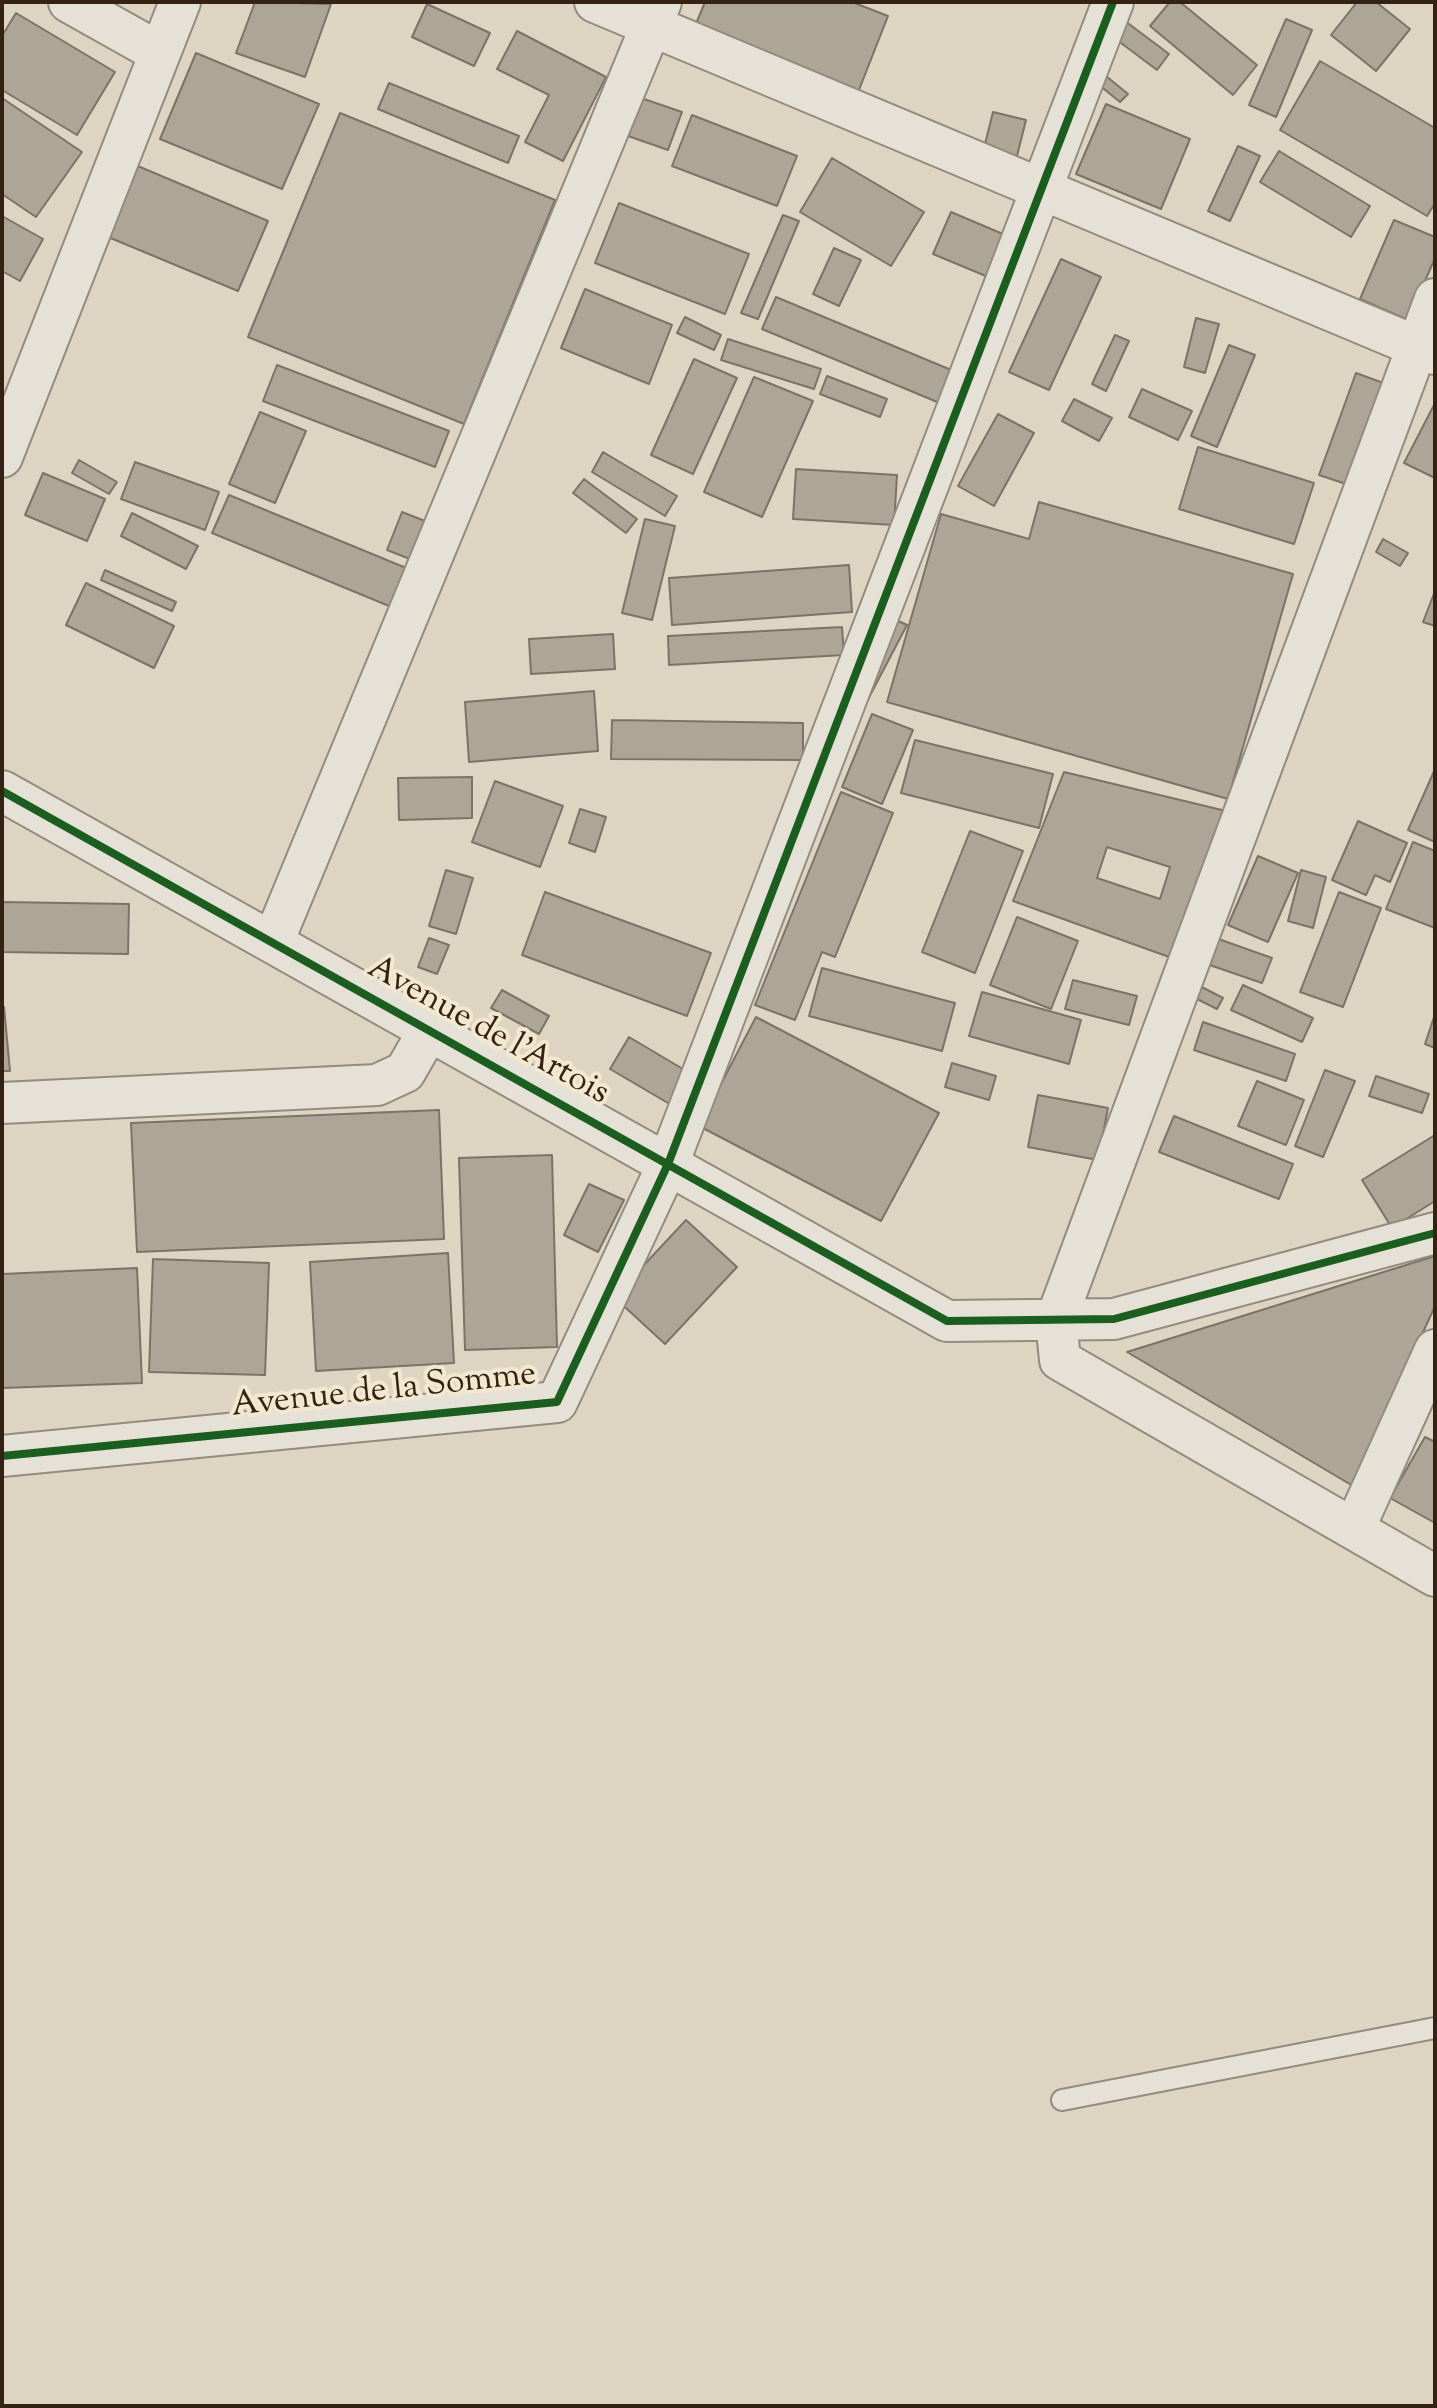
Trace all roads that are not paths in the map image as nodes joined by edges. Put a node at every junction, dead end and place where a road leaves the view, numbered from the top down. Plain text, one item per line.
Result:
1 (69, 2) edge
2 (180, 2) edge
3 (595, 2) edge
4 (1113, 2) edge
5 (657, 13) edge
6 (160, 53) junction
7 (1043, 187) junction
8 (1435, 299) edge
9 (1426, 350) edge
10 (2, 457) edge
11 (2, 791) edge
12 (273, 942) junction
13 (429, 1030) junction
14 (2, 1103) edge
15 (668, 1164) junction
16 (1435, 1233) edge
17 (1056, 1320) junction
18 (1435, 1350) edge
19 (2, 1456) edge
20 (1354, 1529) junction
21 (1435, 1576) edge
22 (1435, 2028) edge
23 (1062, 2100) dead end

1 - 6 street
2 - 6 street
3 - 5 street
4 - 7 street
5 - 7 street
5 - 12 street
6 - 10 street
7 - 9 street
7 - 15 street
8 - 9 street
9 - 17 street
11 - 12 street, Avenue de l'Artois
12 - 13 street, Avenue de l'Artois
13 - 14 street
13 - 15 street, Avenue de l'Artois
15 - 17 street, Avenue de l'Artois
15 - 19 street, Avenue de la Somme
16 - 17 street
17 - 20 street
18 - 20 street
20 - 21 street
22 - 23 lane

